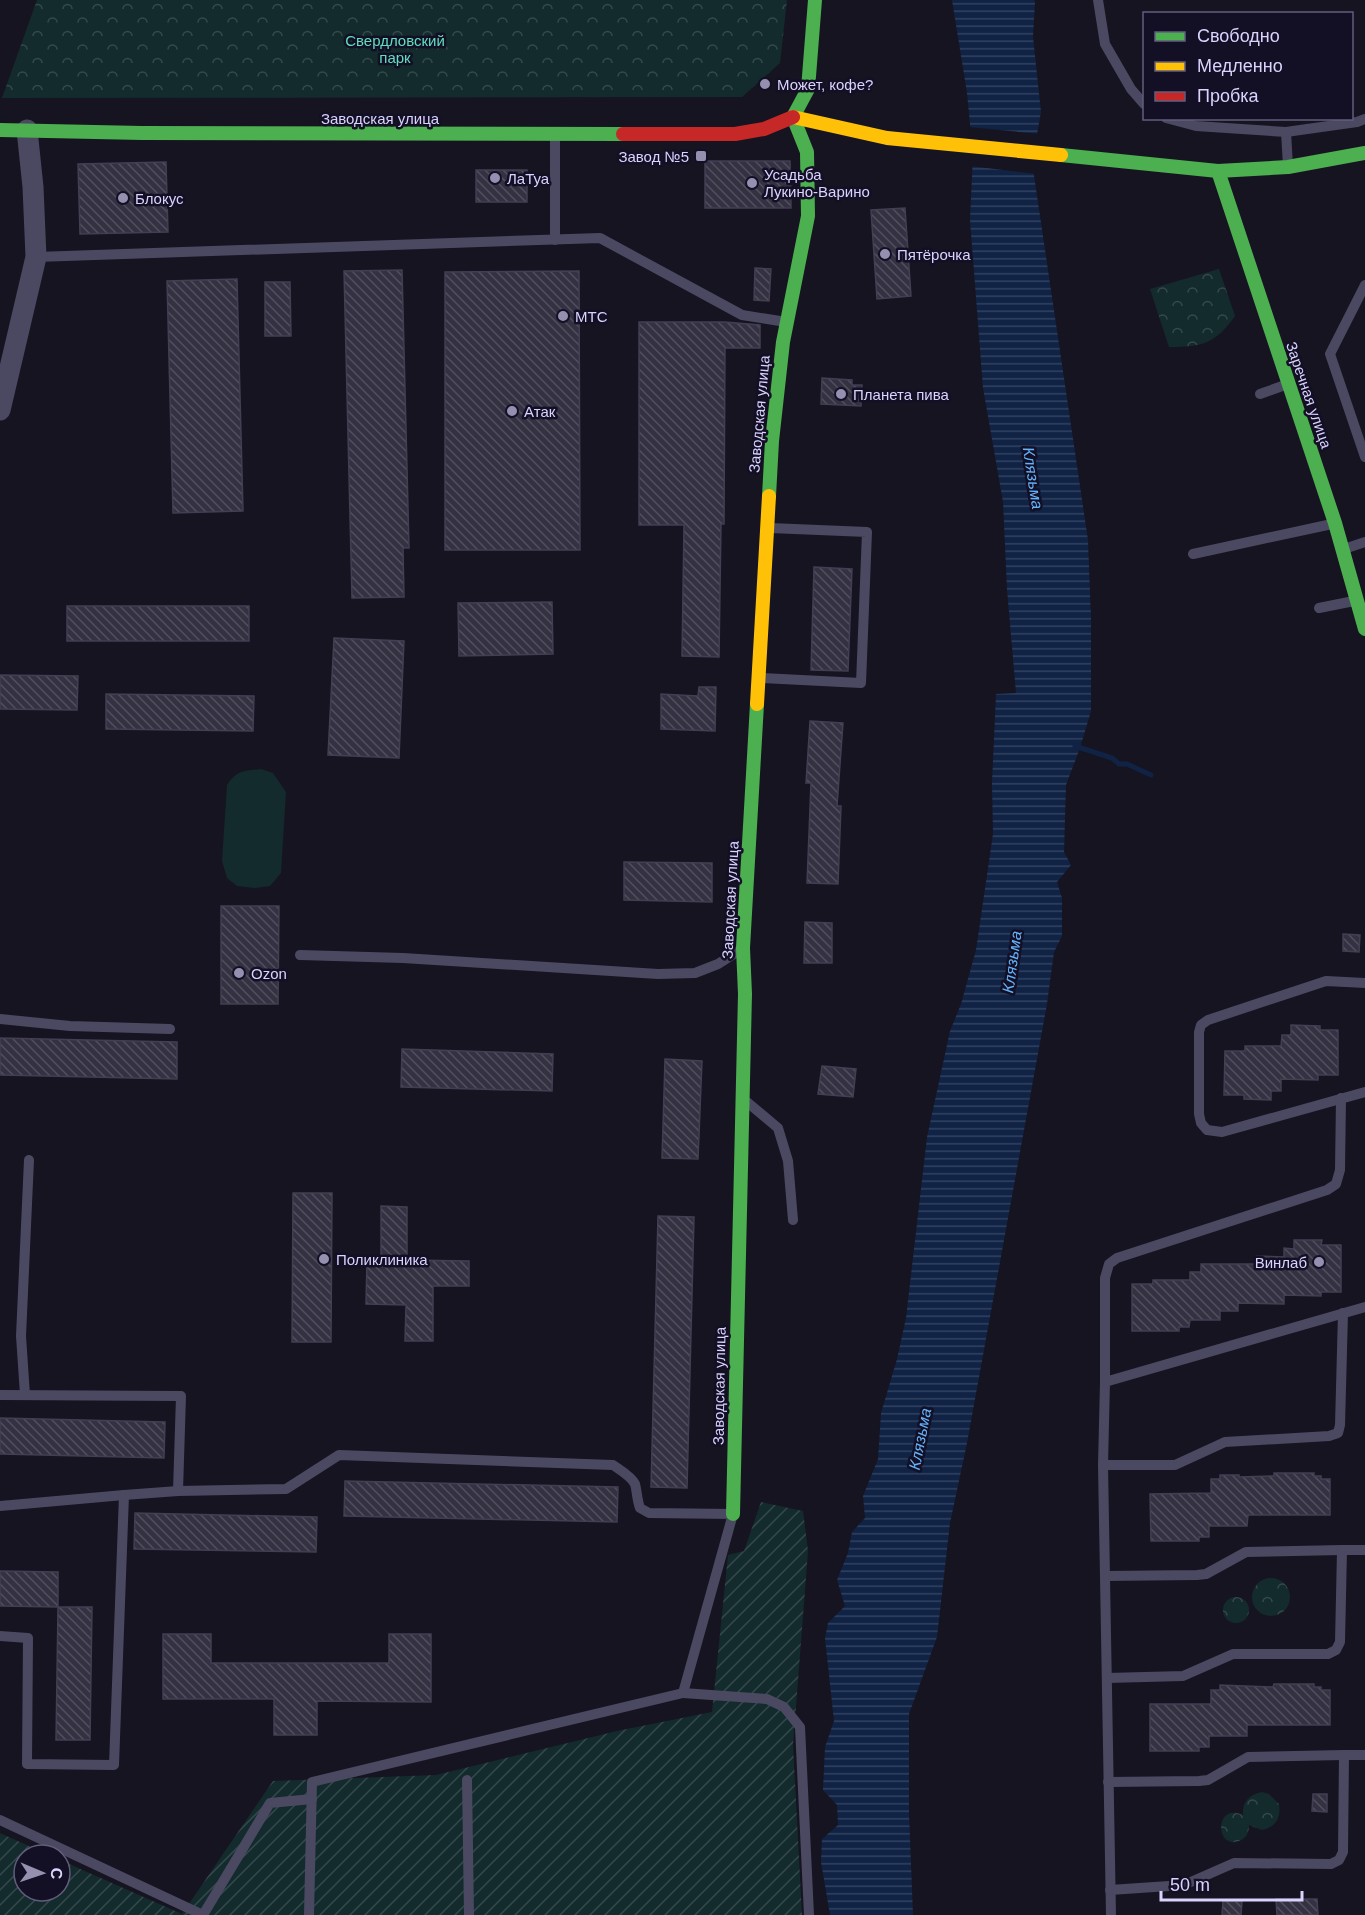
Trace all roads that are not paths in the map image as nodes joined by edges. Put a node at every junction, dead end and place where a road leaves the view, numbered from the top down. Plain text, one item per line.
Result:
1 (815, 0) edge
2 (1098, 0) edge
3 (1143, 103) edge
4 (793, 117) junction
5 (1365, 119) edge
6 (1174, 120) edge
7 (0, 130) edge
8 (27, 130) junction
9 (1286, 132) junction
10 (555, 134) junction
11 (1365, 153) edge
12 (1288, 167) junction
13 (1218, 171) junction
14 (555, 240) junction
15 (36, 257) junction
16 (1365, 285) edge
17 (787, 322) junction
18 (1288, 383) junction
19 (1260, 394) dead end
20 (0, 410) edge
21 (1365, 457) edge
22 (1335, 524) junction
23 (767, 528) junction
24 (1365, 542) edge
25 (1344, 549) junction
26 (1193, 554) dead end
27 (1357, 600) junction
28 (1319, 608) dead end
29 (1365, 629) edge
30 (758, 678) junction
31 (743, 948) junction
32 (300, 955) dead end
33 (1365, 983) edge
34 (0, 1019) edge
35 (170, 1029) dead end
36 (1365, 1092) edge
37 (742, 1098) junction
38 (1341, 1098) junction
39 (29, 1160) dead end
40 (793, 1220) dead end
41 (1365, 1307) edge
42 (1343, 1313) junction
43 (1105, 1382) junction
44 (0, 1395) edge
45 (25, 1395) junction
46 (1103, 1465) junction
47 (178, 1491) junction
48 (124, 1496) junction
49 (0, 1506) edge
50 (733, 1514) junction
51 (1342, 1550) junction
52 (1365, 1550) edge
53 (1105, 1576) junction
54 (0, 1636) edge
55 (1107, 1678) junction
56 (682, 1694) junction
57 (1344, 1755) junction
58 (1365, 1755) edge
59 (467, 1780) dead end
60 (1108, 1782) junction
61 (312, 1799) junction
62 (0, 1820) edge
63 (1110, 1890) junction
64 (203, 1915) edge
65 (309, 1915) edge
66 (469, 1915) edge
67 (809, 1915) edge
68 (1111, 1915) edge

1 - 4 street
2 - 3 lane
4 - 10 street, Заводская улица
4 - 13 street
4 - 17 street, Заводская улица
5 - 9 lane
6 - 9 lane
7 - 8 street, Заводская улица
8 - 10 street, Заводская улица
8 - 15 street
9 - 12 lane
10 - 14 lane
11 - 12 street
12 - 13 street
13 - 18 street, Заречная улица
14 - 15 lane
14 - 17 lane
15 - 20 street
16 - 21 lane
17 - 23 street, Заводская улица
18 - 19 lane
18 - 22 street, Заречная улица
22 - 25 street, Заречная улица
22 - 26 lane
23 - 30 street, Заводская улица
23 - 30 lane
24 - 25 lane
25 - 27 street, Заречная улица
27 - 28 lane
27 - 29 street, Заречная улица
30 - 31 street, Заводская улица
31 - 32 lane
31 - 37 street, Заводская улица
33 - 38 lane
34 - 35 lane
36 - 38 lane
37 - 40 lane
37 - 50 street, Заводская улица
38 - 43 lane
39 - 45 lane
41 - 42 lane
42 - 43 lane
42 - 46 lane
43 - 46 lane
44 - 45 lane
45 - 47 lane
46 - 53 lane
47 - 48 lane
47 - 50 lane
48 - 49 lane
48 - 54 lane
50 - 56 lane
51 - 52 lane
51 - 53 lane
51 - 55 lane
53 - 55 lane
55 - 60 lane
56 - 61 lane
56 - 67 lane
57 - 58 lane
57 - 60 lane
57 - 63 lane
59 - 66 lane
60 - 63 lane
61 - 64 lane
61 - 65 lane
62 - 64 lane
63 - 68 lane

